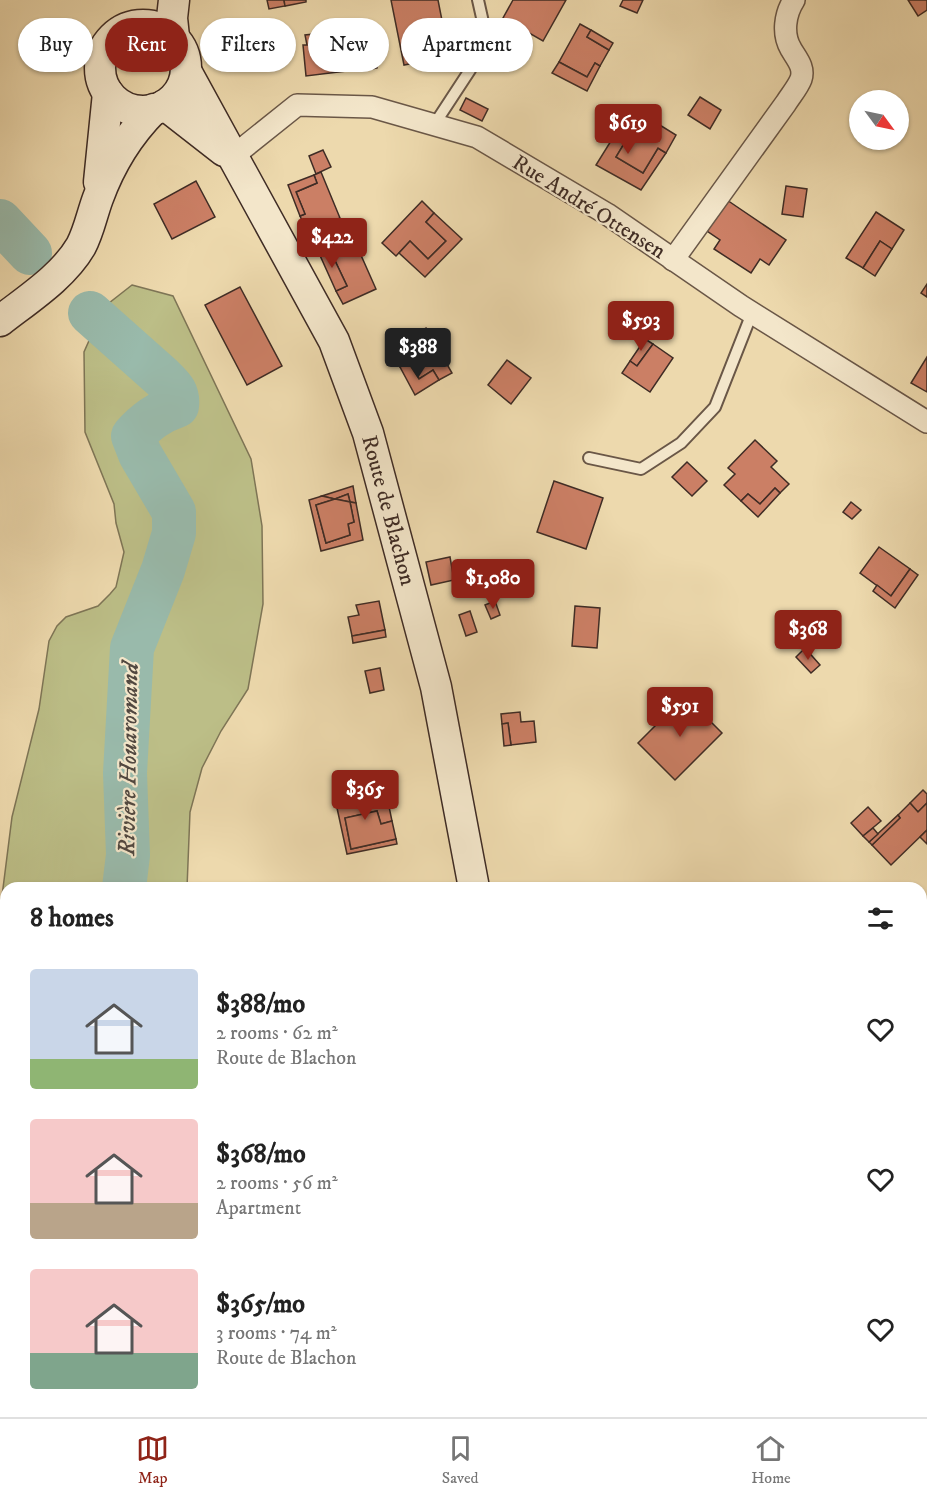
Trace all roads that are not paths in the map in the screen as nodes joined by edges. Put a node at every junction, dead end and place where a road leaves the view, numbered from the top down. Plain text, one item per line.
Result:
1 (148, 0) edge
2 (174, 0) edge
3 (478, 0) edge
4 (795, 0) edge
5 (138, 18) edge
6 (172, 18) edge
7 (105, 49) edge
8 (186, 72) edge
9 (187, 72) edge
10 (108, 93) junction
11 (159, 107) junction
12 (434, 125) junction
13 (232, 158) junction
14 (98, 197) junction
15 (674, 260) junction
16 (757, 316) junction
17 (0, 321) edge
18 (927, 422) edge
19 (589, 458) dead end
20 (473, 882) edge

1 - 5 street
2 - 6 street
3 - 12 lane
4 - 15 street
7 - 10 street
8 - 11 street
9 - 13 street, Route de Blachon
10 - 11 street
10 - 14 street
11 - 13 street, Route de Blachon
11 - 14 street
12 - 13 street, Rue André Ottensen
12 - 15 street, Rue André Ottensen
13 - 20 street, Route de Blachon
14 - 17 street
15 - 16 street, Rue André Ottensen
16 - 18 street, Rue André Ottensen
16 - 19 lane

